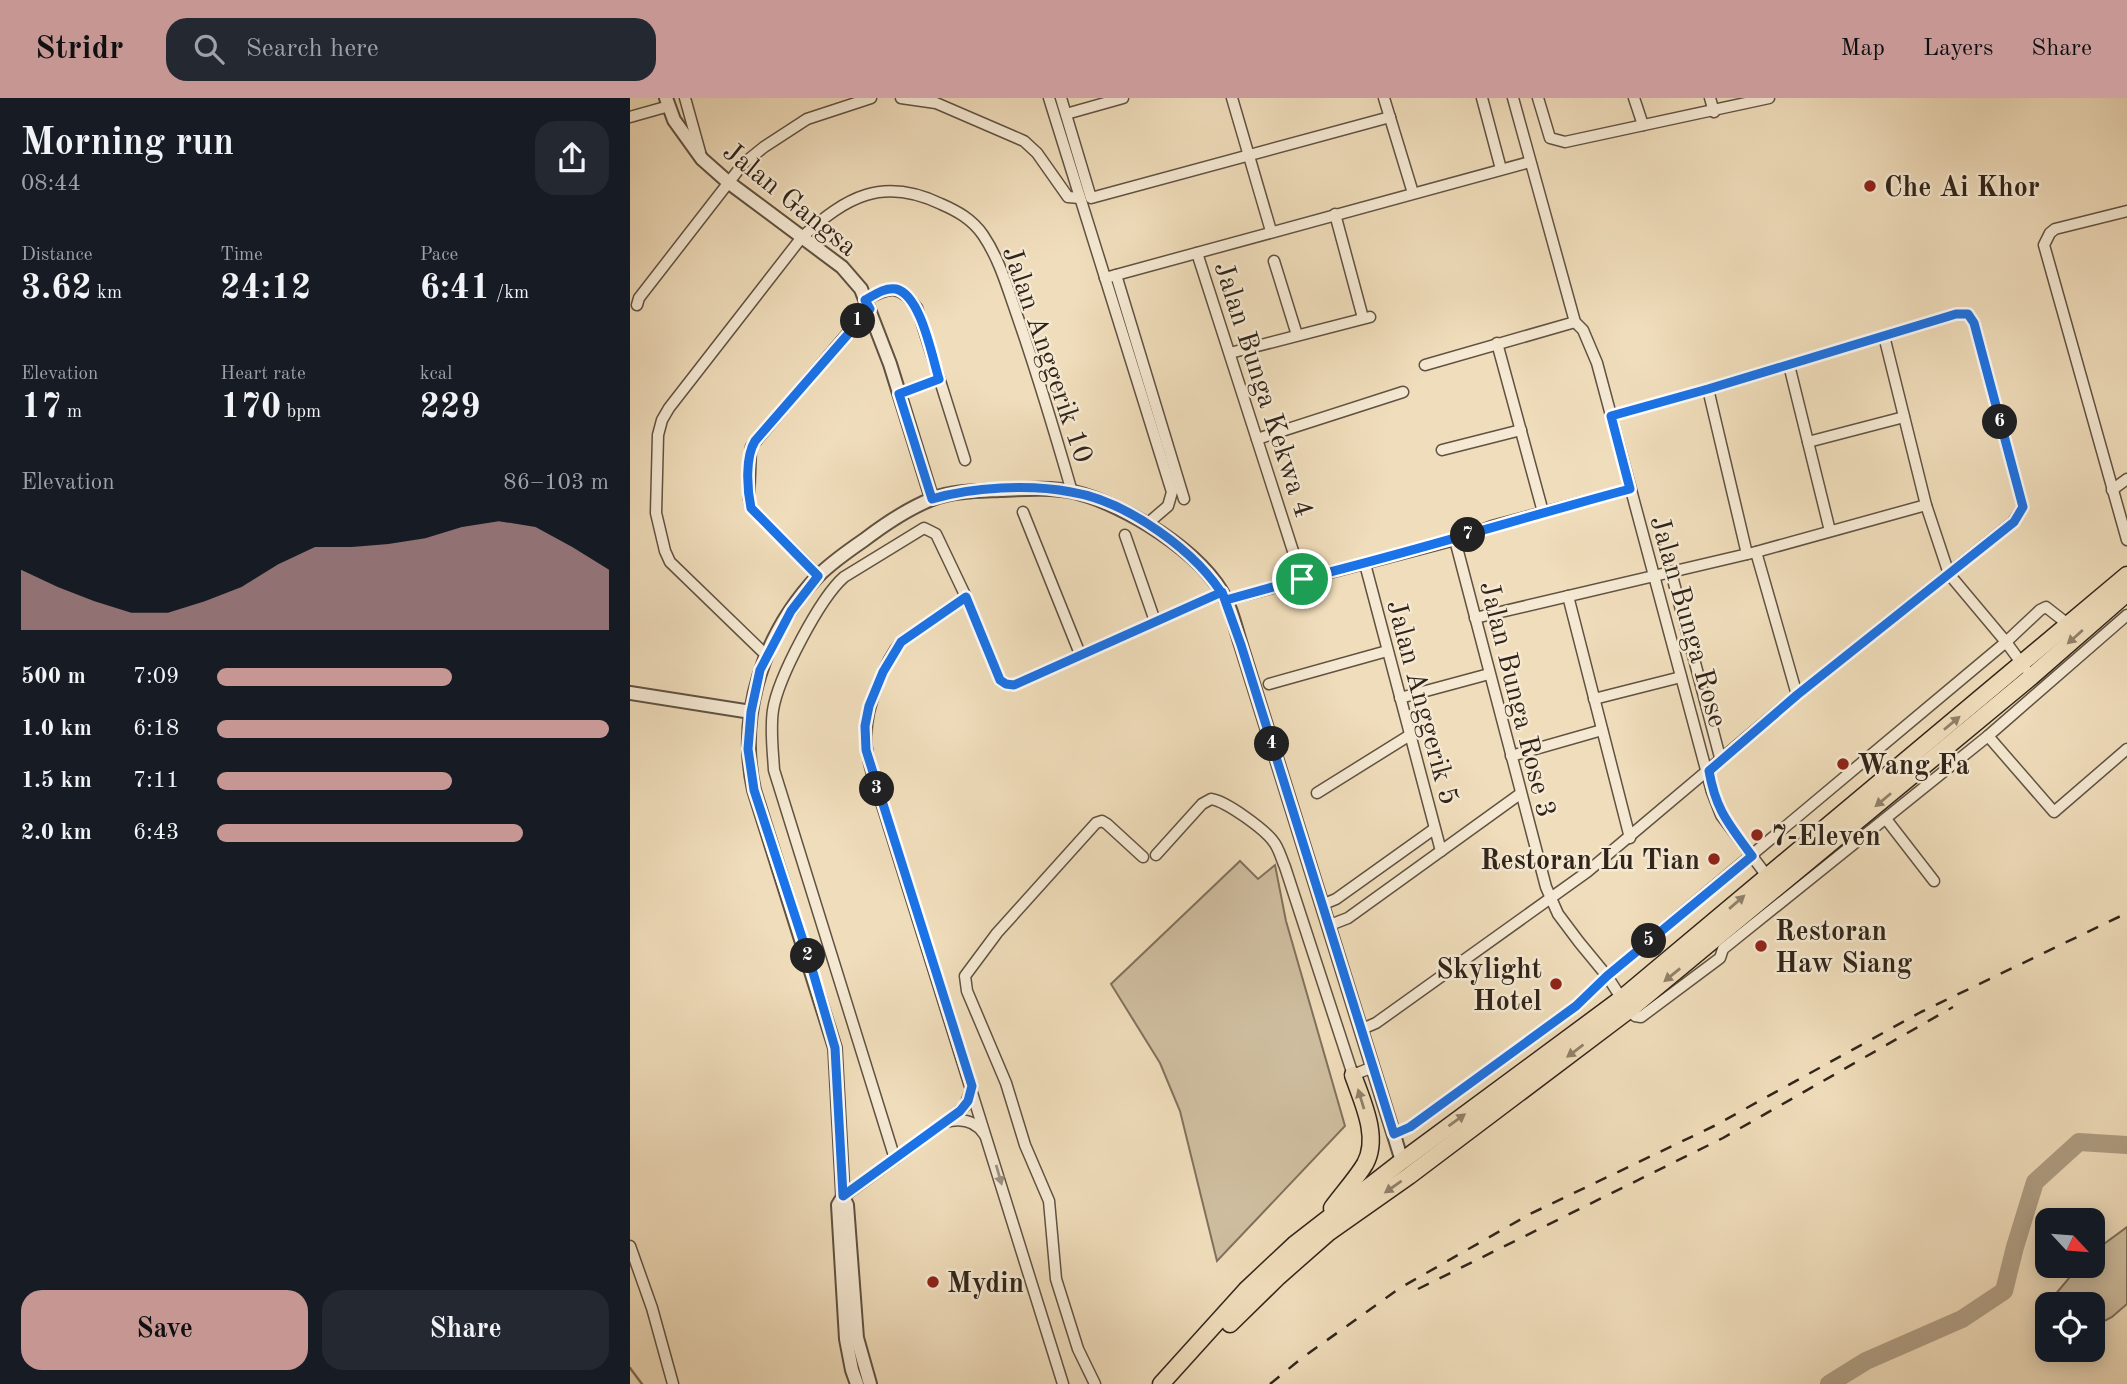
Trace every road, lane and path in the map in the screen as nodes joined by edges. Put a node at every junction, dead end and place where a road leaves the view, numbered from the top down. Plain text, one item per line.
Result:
1 (685, 98) edge
2 (871, 98) edge
3 (901, 98) edge
4 (1049, 98) edge
5 (1061, 98) edge
6 (1123, 98) edge
7 (1232, 98) edge
8 (1384, 98) edge
9 (1482, 98) edge
10 (1513, 98) edge
11 (1538, 98) edge
12 (1634, 98) edge
13 (1710, 98) edge
14 (1769, 98) edge
15 (668, 102) edge
16 (1714, 111) junction
17 (1066, 114) junction
18 (630, 117) edge
19 (1390, 117) junction
20 (1643, 125) junction
21 (699, 156) junction
22 (1249, 156) junction
23 (1530, 162) junction
24 (1501, 169) junction
25 (728, 182) junction
26 (1413, 193) junction
27 (1085, 198) junction
28 (2127, 211) edge
29 (1335, 214) junction
30 (1271, 232) junction
31 (802, 237) junction
32 (1197, 253) junction
33 (1274, 261) dead end
34 (1116, 275) junction
35 (1105, 278) junction
36 (867, 304) junction
37 (637, 305) dead end
38 (1575, 322) junction
39 (1297, 335) junction
40 (1884, 336) junction
41 (1497, 343) junction
42 (1230, 353) junction
43 (1425, 365) dead end
44 (1789, 365) junction
45 (939, 379) junction
46 (1708, 389) junction
47 (1403, 392) dead end
48 (899, 394) junction
49 (1611, 416) junction
50 (1904, 417) junction
51 (1521, 430) junction
52 (1257, 439) junction
53 (1808, 442) junction
54 (1441, 450) dead end
55 (965, 460) dead end
56 (2127, 479) edge
57 (1630, 489) junction
58 (2112, 490) junction
59 (1072, 492) junction
60 (932, 499) junction
61 (1184, 499) dead end
62 (1926, 505) junction
63 (1023, 512) dead end
64 (1543, 512) junction
65 (1147, 524) junction
66 (1830, 531) junction
67 (1125, 535) dead end
68 (1455, 540) junction
69 (2127, 540) edge
70 (1751, 553) junction
71 (1365, 564) junction
72 (1671, 572) junction
73 (1949, 574) junction
74 (2127, 575) edge
75 (818, 576) junction
76 (1653, 576) junction
77 (1302, 579) junction
78 (2127, 593) edge
79 (1224, 596) junction
80 (1568, 596) junction
81 (966, 597) junction
82 (2127, 615) edge
83 (1475, 618) junction
84 (1156, 621) junction
85 (2069, 625) junction
86 (2006, 642) junction
87 (1387, 651) junction
88 (1080, 654) junction
89 (766, 655) junction
90 (2027, 671) junction
91 (1489, 674) junction
92 (1681, 677) junction
93 (1269, 684) dead end
94 (630, 694) edge
95 (1797, 695) junction
96 (1400, 698) junction
97 (1594, 699) junction
98 (751, 712) junction
99 (1602, 730) junction
100 (1409, 735) junction
101 (1988, 736) junction
102 (2127, 749) edge
103 (1511, 756) junction
104 (1721, 761) junction
105 (1709, 771) junction
106 (1317, 793) dead end
107 (1520, 794) junction
108 (1886, 819) junction
109 (1434, 830) junction
110 (1630, 838) junction
111 (1441, 851) junction
112 (1156, 855) dead end
113 (1143, 856) dead end
114 (1752, 856) junction
115 (1934, 881) dead end
116 (1772, 882) junction
117 (1551, 900) junction
118 (1324, 904) junction
119 (1330, 925) junction
120 (1715, 939) junction
121 (1607, 976) junction
122 (1625, 1004) junction
123 (1362, 1029) junction
124 (1373, 1067) junction
125 (1353, 1075) junction
126 (972, 1086) junction
127 (945, 1122) junction
128 (1394, 1134) junction
129 (989, 1143) junction
130 (895, 1159) junction
131 (1402, 1161) junction
132 (843, 1196) junction
133 (1320, 1224) junction
134 (630, 1246) edge
135 (851, 1338) junction
136 (673, 1384) edge
137 (857, 1384) edge
138 (870, 1384) edge
139 (1063, 1384) edge
140 (1094, 1384) edge
141 (1161, 1384) edge
142 (1173, 1384) edge

1 - 21 street
2 - 25 street
3 - 27 street
4 - 27 street
5 - 17 street
6 - 17 street
7 - 22 street
8 - 19 street
9 - 24 street
10 - 23 street, Jalan Bunga Rose
11 - 20 street
12 - 20 street
13 - 16 street
14 - 16 street
15 - 18 street
15 - 21 street, Jalan Gangsa
16 - 20 street
17 - 27 street
19 - 22 street
19 - 26 street
21 - 25 street, Jalan Gangsa
22 - 27 street
22 - 30 street
23 - 24 street
23 - 38 street, Jalan Bunga Rose
24 - 26 street
25 - 31 street, Jalan Gangsa
25 - 37 street
26 - 29 street
27 - 35 street
28 - 58 street
29 - 30 street
29 - 39 street
30 - 32 street
31 - 36 street, Jalan Gangsa
31 - 59 street, Jalan Anggerik 10
31 - 89 street, Jalan Anggerik 10
32 - 34 street
32 - 42 street, Jalan Bunga Kekwa 4
33 - 39 street
34 - 35 street
34 - 61 street
35 - 65 street
36 - 45 street
36 - 48 street, Jalan Gangsa
36 - 75 street
38 - 41 street
38 - 49 street, Jalan Bunga Rose
39 - 42 street
40 - 44 street
40 - 50 street
40 - 73 street, Jalan Bunga Rose
41 - 43 street
41 - 51 street
42 - 52 street, Jalan Bunga Kekwa 4
44 - 46 street
44 - 53 street
45 - 48 street
45 - 55 street
46 - 49 street
46 - 70 street
47 - 52 street
48 - 60 street, Jalan Gangsa
49 - 57 street, Jalan Bunga Rose
50 - 53 street
50 - 62 street
51 - 54 street
51 - 64 street
52 - 77 street, Jalan Bunga Kekwa 4
53 - 66 street
56 - 58 street
57 - 64 street
57 - 76 street, Jalan Bunga Rose
58 - 69 street
59 - 60 street
59 - 65 street
60 - 75 street
62 - 66 street
62 - 73 street
63 - 88 street
64 - 68 street
65 - 79 street
66 - 70 street
67 - 84 street
68 - 71 street
68 - 83 street, Jalan Bunga Rose 3
70 - 72 street
70 - 95 street
71 - 77 street
71 - 87 street, Jalan Anggerik 5
72 - 76 street
72 - 104 street
73 - 86 street
73 - 95 street, Jalan Bunga Rose
74 - 85 highway
75 - 89 street
76 - 80 street
76 - 92 street, Jalan Bunga Rose
77 - 79 street
78 -> 90 highway
79 - 84 street
79 - 118 street
80 - 83 street
80 - 97 street
81 - 88 street
81 - 126 street
81 - 130 street
82 - 101 street
83 - 91 street, Jalan Bunga Rose 3
84 - 88 street
85 - 86 street
85 - 90 highway
86 - 90 street
86 - 114 street
87 - 93 street
87 - 96 street, Jalan Anggerik 5
89 - 98 street
90 - 116 highway
91 - 96 street
91 - 103 street, Jalan Bunga Rose 3
92 - 97 street
92 - 105 street, Jalan Bunga Rose
94 - 98 street
95 - 104 street, Jalan Bunga Rose
96 - 100 street, Jalan Anggerik 5
97 - 99 street
98 - 132 street
99 - 103 street
99 - 110 street
100 - 106 street
100 - 109 street, Jalan Anggerik 5
101 - 102 street
101 - 108 street
103 - 107 street, Jalan Bunga Rose 3
104 - 105 street, Jalan Bunga Rose
105 - 110 street, Jalan Bunga Rose
105 - 114 street, Jalan Bunga Rose
107 - 111 street
107 - 117 street, Jalan Bunga Rose 3
108 - 115 street
108 - 120 street
109 - 111 street, Jalan Anggerik 5
109 - 118 street
110 - 117 street, Jalan Bunga Rose
111 - 119 street
112 - 125 street
113 - 140 street
114 - 116 street, Jalan Bunga Rose
114 - 121 street
116 - 120 highway
117 - 121 street, Jalan Bunga Rose 3
117 - 123 street, Jalan Bunga Rose
118 - 119 street
119 - 123 street
120 - 122 highway
120 - 122 street
121 - 122 street, Jalan Bunga Rose 3
121 - 128 street
131 -> 122 highway
122 -> 142 highway
123 - 124 street
124 - 125 street
124 - 128 street
133 -> 125 highway
126 - 127 street
126 - 129 street
127 - 129 street
127 - 130 street
128 - 131 street
129 -> 139 street
130 - 132 street
131 - 133 highway
132 - 135 street
133 - 141 highway
134 - 136 street
135 - 137 street
135 - 138 street

